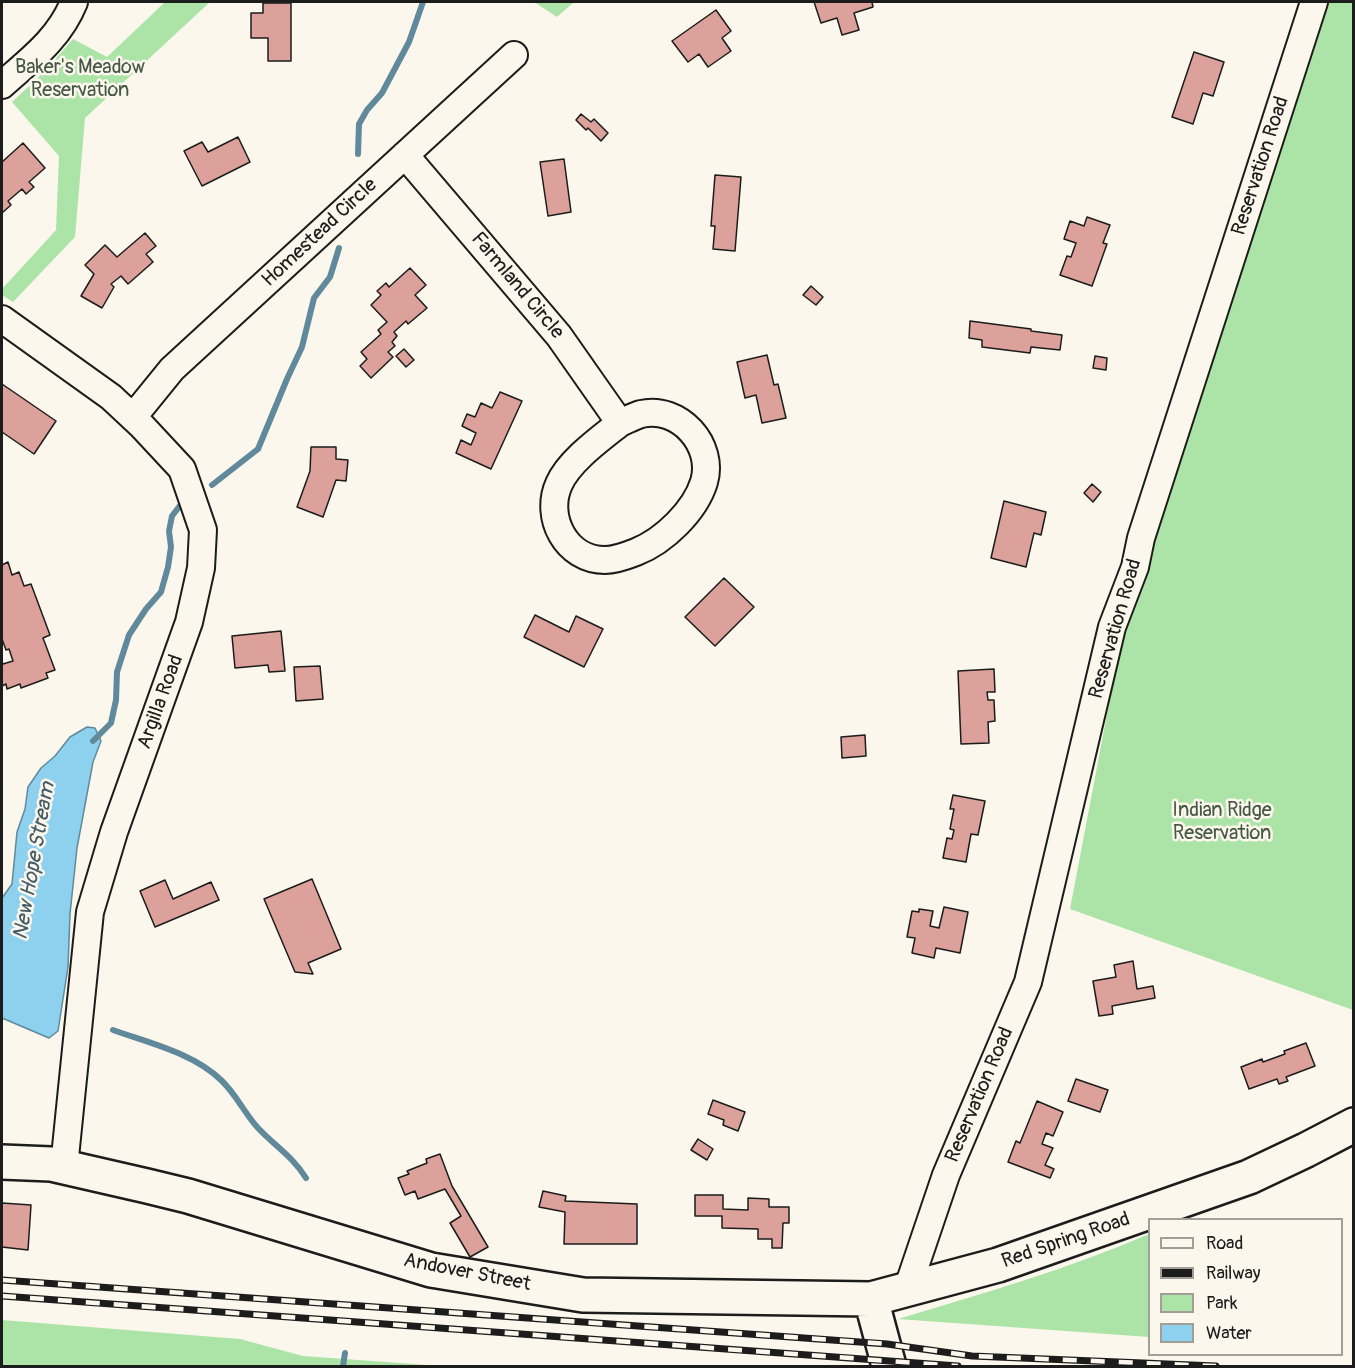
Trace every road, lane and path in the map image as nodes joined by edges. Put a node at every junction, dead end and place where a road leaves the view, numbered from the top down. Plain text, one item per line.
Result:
1 (74, 2) edge
2 (1314, 2) edge
3 (514, 55) dead end
4 (2, 85) edge
5 (405, 155) junction
6 (2, 319) edge
7 (133, 417) junction
8 (620, 423) junction
9 (1353, 1125) edge
10 (2, 1162) edge
11 (64, 1167) junction
12 (907, 1290) junction
13 (871, 1299) junction
14 (889, 1366) edge

1 - 4 street
2 - 12 street, Reservation Road
3 - 5 street, Homestead Circle
5 - 7 street, Homestead Circle
5 - 8 street, Farmland Circle
6 - 7 street, Argilla Road
7 - 11 street, Argilla Road
8 - 8 street
9 - 12 main road, Red Spring Road
10 - 11 main road, Andover Street
11 - 13 main road, Andover Street
12 - 13 main road, Andover Street
13 - 14 main road

